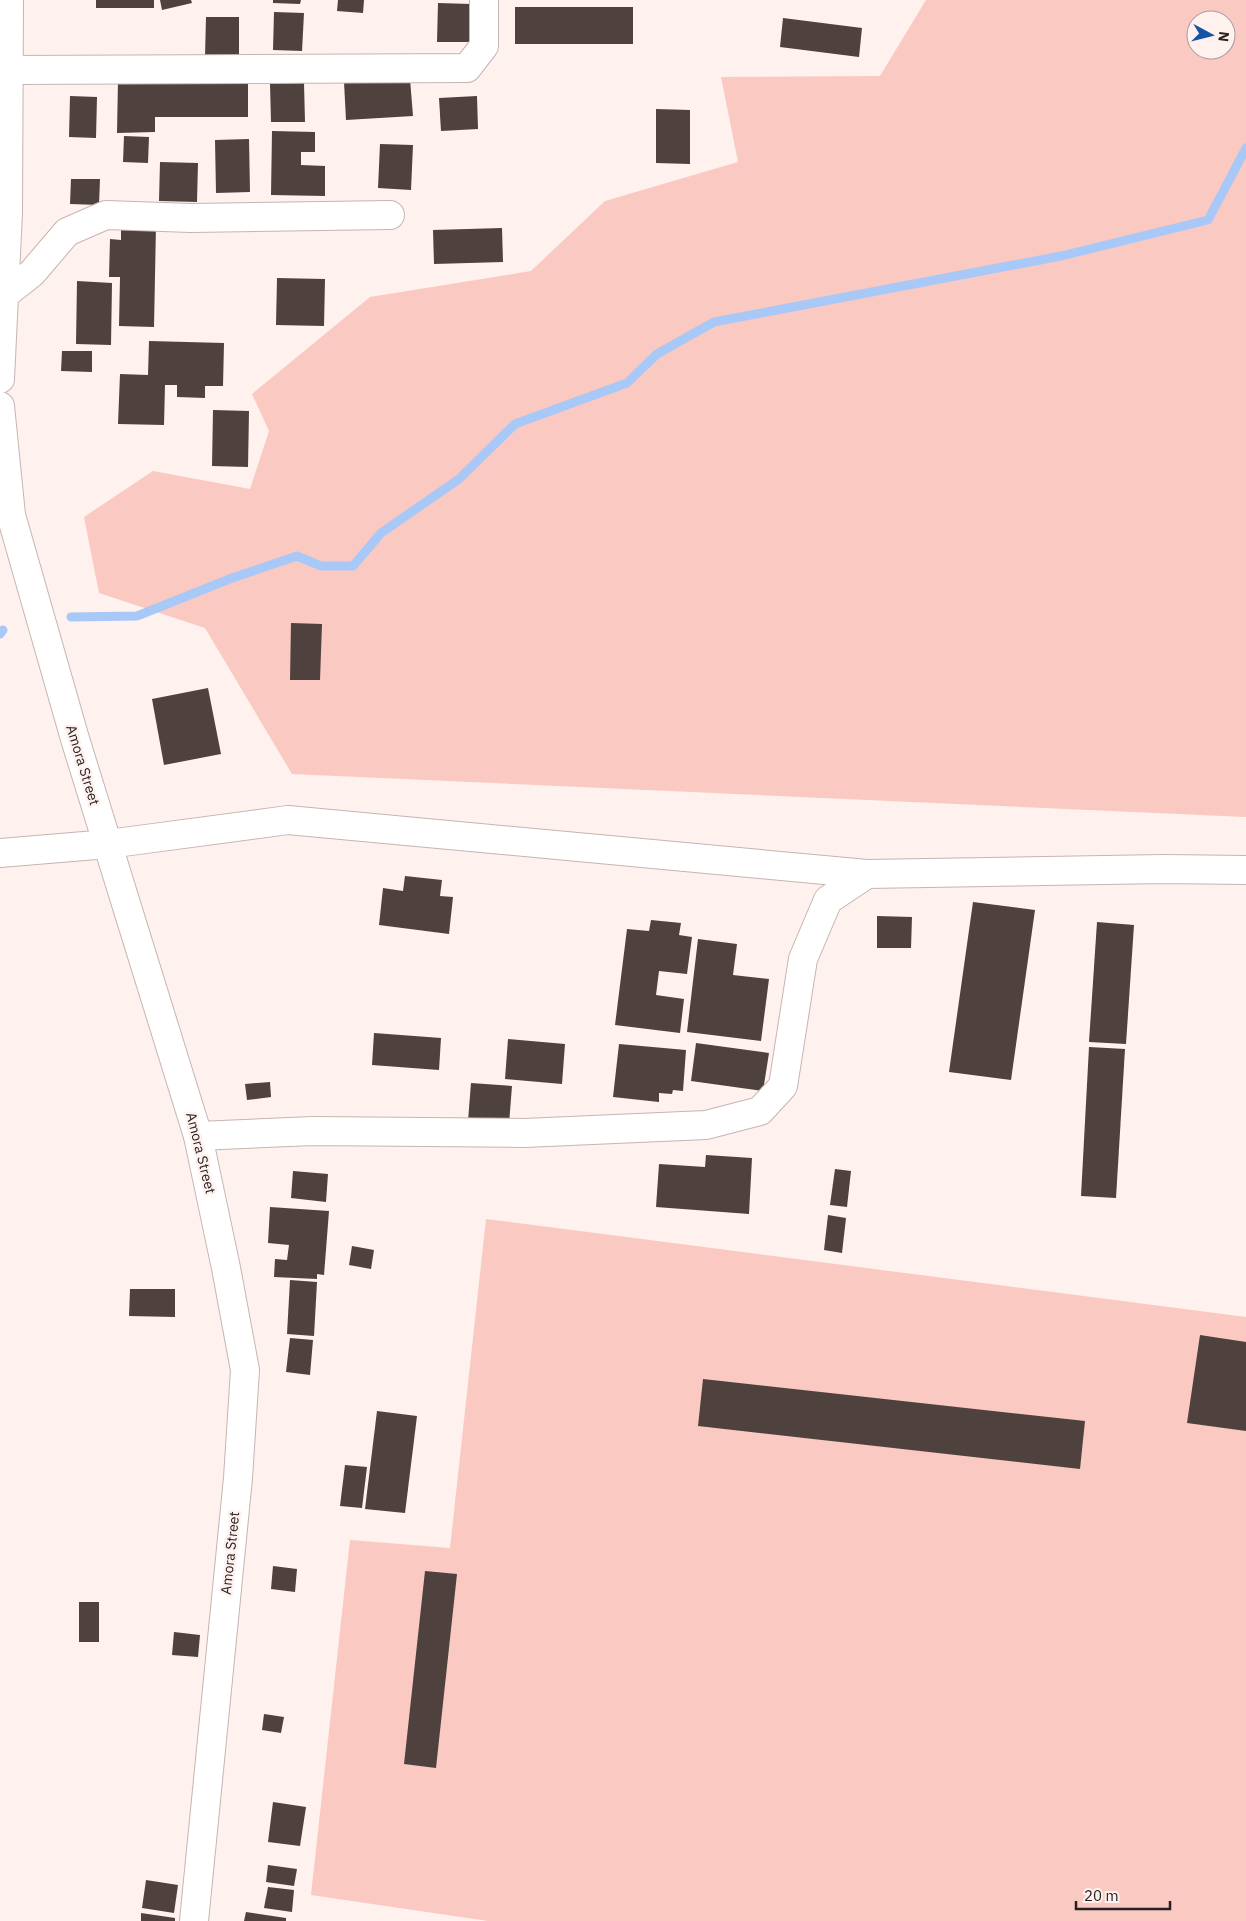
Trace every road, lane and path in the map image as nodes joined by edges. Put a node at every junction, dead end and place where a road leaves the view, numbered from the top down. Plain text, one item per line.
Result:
1 (8, 0) edge
2 (484, 0) edge
3 (8, 70) junction
4 (4, 211) edge
5 (390, 215) dead end
6 (4, 295) junction
7 (0, 379) edge
8 (0, 406) edge
9 (108, 844) junction
10 (0, 853) edge
11 (1246, 870) edge
12 (867, 874) junction
13 (198, 1136) junction
14 (194, 1921) edge

1 - 3 street
2 - 3 street
3 - 4 street
4 - 6 street
5 - 6 street
6 - 7 street
8 - 9 street, Amora Street
9 - 10 street
9 - 12 street
9 - 13 street, Amora Street
11 - 12 street
12 - 13 street
13 - 14 street, Amora Street

